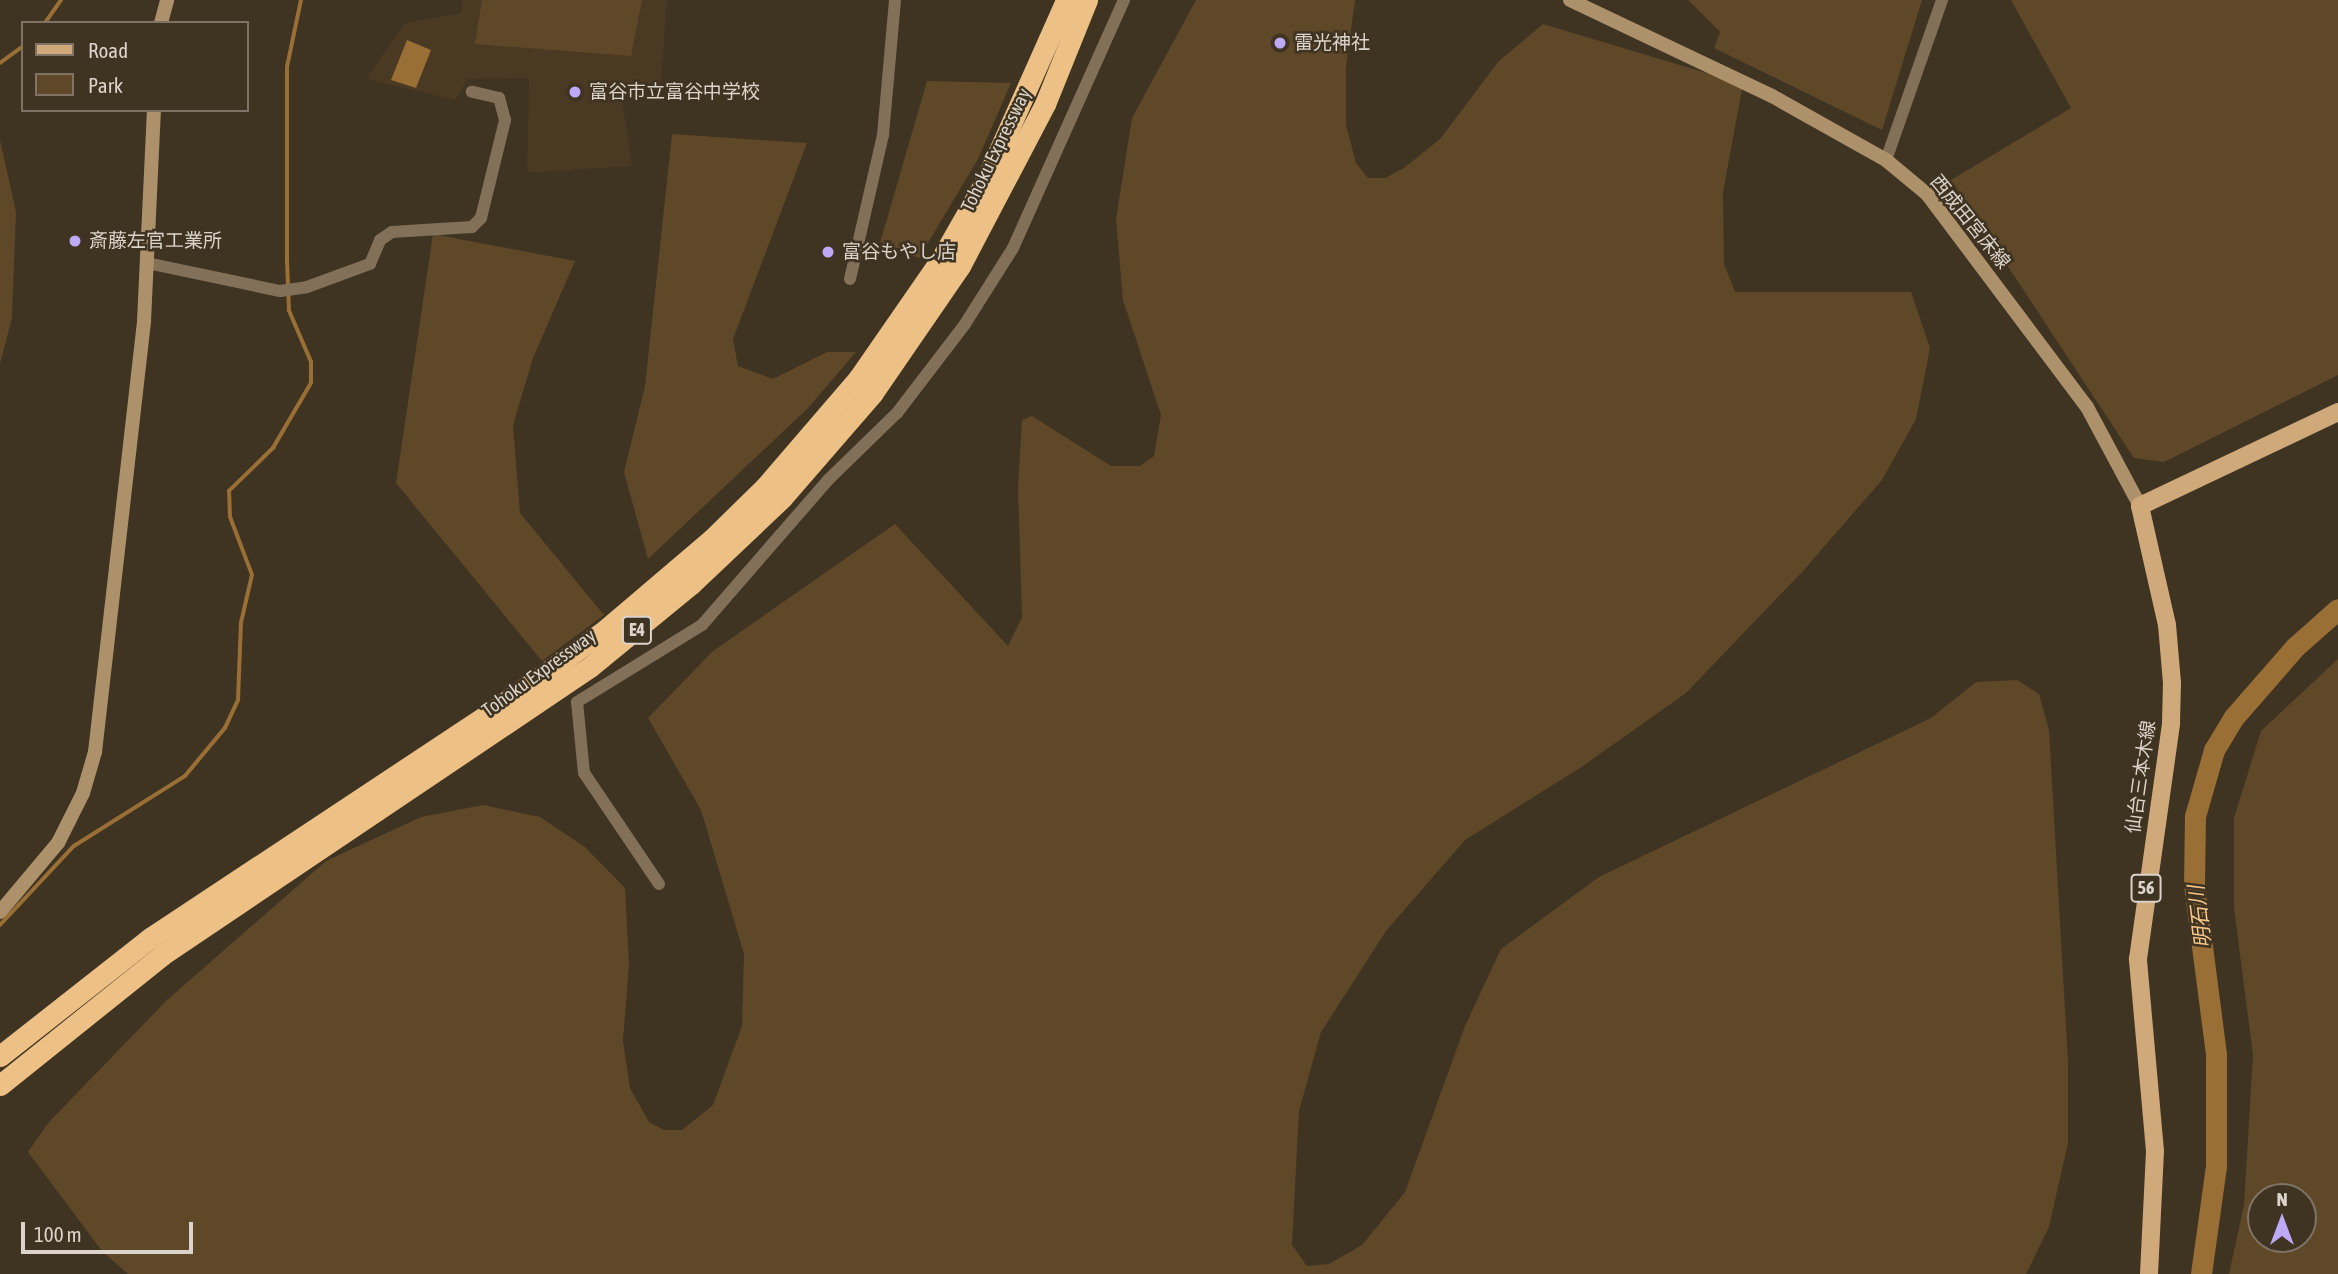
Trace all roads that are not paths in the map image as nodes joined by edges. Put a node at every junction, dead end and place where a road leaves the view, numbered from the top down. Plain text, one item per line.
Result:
1 (167, 0) edge
2 (895, 0) edge
3 (1066, 0) edge
4 (1087, 0) edge
5 (1124, 0) edge
6 (1570, 0) edge
7 (1942, 0) edge
8 (162, 21) edge
9 (472, 92) dead end
10 (154, 112) edge
11 (1886, 160) junction
12 (146, 263) junction
13 (850, 279) dead end
14 (2338, 412) edge
15 (2140, 506) junction
16 (659, 884) dead end
17 (0, 912) edge
18 (0, 1056) edge
19 (0, 1085) edge
20 (2149, 1274) edge

1 - 8 street
2 - 13 street
3 - 18 highway, Tohoku Expressway / E4
4 - 19 highway, Tohoku Expressway / E4
5 - 16 street
6 - 11 street, 西成田宮床線
7 - 11 street
9 - 12 street
10 - 12 street
11 - 15 street, 西成田宮床線
12 - 17 street
14 - 15 main road
15 - 20 main road, 仙台三本木線 / 56

